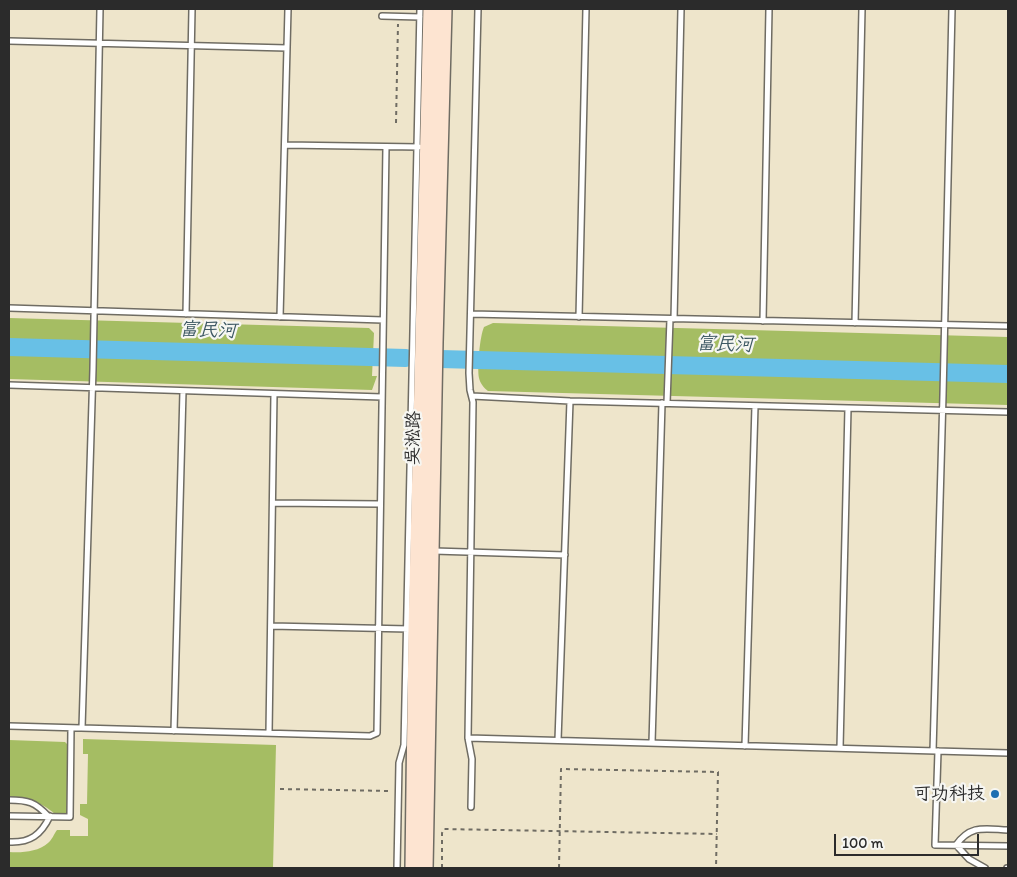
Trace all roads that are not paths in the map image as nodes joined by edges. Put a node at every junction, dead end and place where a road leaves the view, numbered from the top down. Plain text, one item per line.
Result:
1 (100, 9) edge
2 (192, 9) edge
3 (288, 9) edge
4 (420, 9) edge
5 (444, 9) edge
6 (478, 9) edge
7 (586, 9) edge
8 (681, 9) edge
9 (769, 9) edge
10 (862, 9) edge
11 (952, 9) edge
12 (426, 13) edge
13 (382, 16) dead end
14 (9, 40) edge
15 (100, 43) junction
16 (191, 45) junction
17 (287, 48) junction
18 (284, 145) junction
19 (386, 147) junction
20 (428, 148) junction
21 (9, 308) edge
22 (94, 311) junction
23 (186, 314) junction
24 (470, 314) junction
25 (280, 317) junction
26 (579, 317) junction
27 (672, 319) junction
28 (383, 320) junction
29 (764, 321) junction
30 (855, 323) junction
31 (944, 325) junction
32 (1008, 326) edge
33 (9, 385) edge
34 (92, 388) junction
35 (183, 391) junction
36 (274, 394) junction
37 (472, 396) junction
38 (382, 397) junction
39 (570, 401) junction
40 (665, 403) junction
41 (755, 406) junction
42 (848, 408) junction
43 (943, 410) junction
44 (1008, 412) edge
45 (273, 503) junction
46 (380, 504) junction
47 (431, 550) junction
48 (471, 552) junction
49 (565, 555) junction
50 (271, 626) junction
51 (379, 628) junction
52 (418, 629) junction
53 (9, 726) edge
54 (71, 728) junction
55 (82, 728) junction
56 (174, 730) junction
57 (269, 733) junction
58 (468, 738) junction
59 (558, 740) junction
60 (652, 743) junction
61 (745, 746) junction
62 (840, 748) junction
63 (935, 751) junction
64 (1008, 753) edge
65 (9, 800) edge
66 (470, 807) dead end
67 (9, 816) edge
68 (49, 816) junction
69 (1008, 830) edge
70 (9, 842) edge
71 (956, 845) junction
72 (1008, 846) edge
73 (397, 868) edge
74 (412, 868) edge
75 (425, 868) edge
76 (986, 868) edge

1 - 15 lane
2 - 16 lane
3 - 17 lane
4 - 12 lane
5 - 20 main road, 吴淞路
6 - 24 lane
7 - 26 lane
8 - 27 lane
9 - 29 lane
10 - 30 lane
11 - 31 lane
12 - 13 lane
12 - 20 main road, 吴淞路
14 - 15 lane
15 - 16 lane
15 - 22 lane
16 - 17 lane
16 - 23 lane
17 - 18 lane
18 - 19 lane
18 - 25 lane
19 - 20 lane
19 - 28 lane
20 - 47 main road, 吴淞路
20 - 52 main road, 吴淞路
21 - 22 lane
22 - 23 lane
22 - 34 lane
23 - 25 lane
24 - 26 lane
24 - 37 lane
25 - 28 lane
26 - 27 lane
27 - 29 lane
27 - 40 lane
28 - 38 lane
29 - 30 lane
30 - 31 lane
31 - 32 lane
31 - 43 lane
33 - 34 lane
34 - 35 lane
34 - 55 lane
35 - 36 lane
35 - 56 lane
36 - 38 lane
36 - 45 lane
37 - 39 lane
37 - 48 lane
38 - 46 lane
39 - 40 lane
39 - 49 lane
40 - 41 lane
40 - 60 lane
41 - 42 lane
41 - 61 lane
42 - 43 lane
42 - 62 lane
43 - 44 lane
43 - 63 lane
45 - 46 lane
45 - 50 lane
46 - 51 lane
47 - 48 lane
47 - 52 main road, 吴淞路
48 - 49 lane
48 - 58 lane
49 - 59 lane
50 - 51 lane
50 - 57 lane
51 - 52 lane
51 - 57 lane
52 - 73 lane
52 - 74 main road, 吴淞路
52 - 75 main road, 吴淞路
53 - 54 lane
54 - 55 lane
54 - 68 lane
55 - 56 lane
56 - 57 lane
58 - 59 lane
58 - 66 lane
59 - 60 lane
60 - 61 lane
61 - 62 lane
62 - 63 lane
63 - 64 lane
63 - 71 lane
65 - 68 lane
67 - 68 lane
68 - 70 lane
69 - 71 lane
71 - 72 lane
71 - 76 lane

